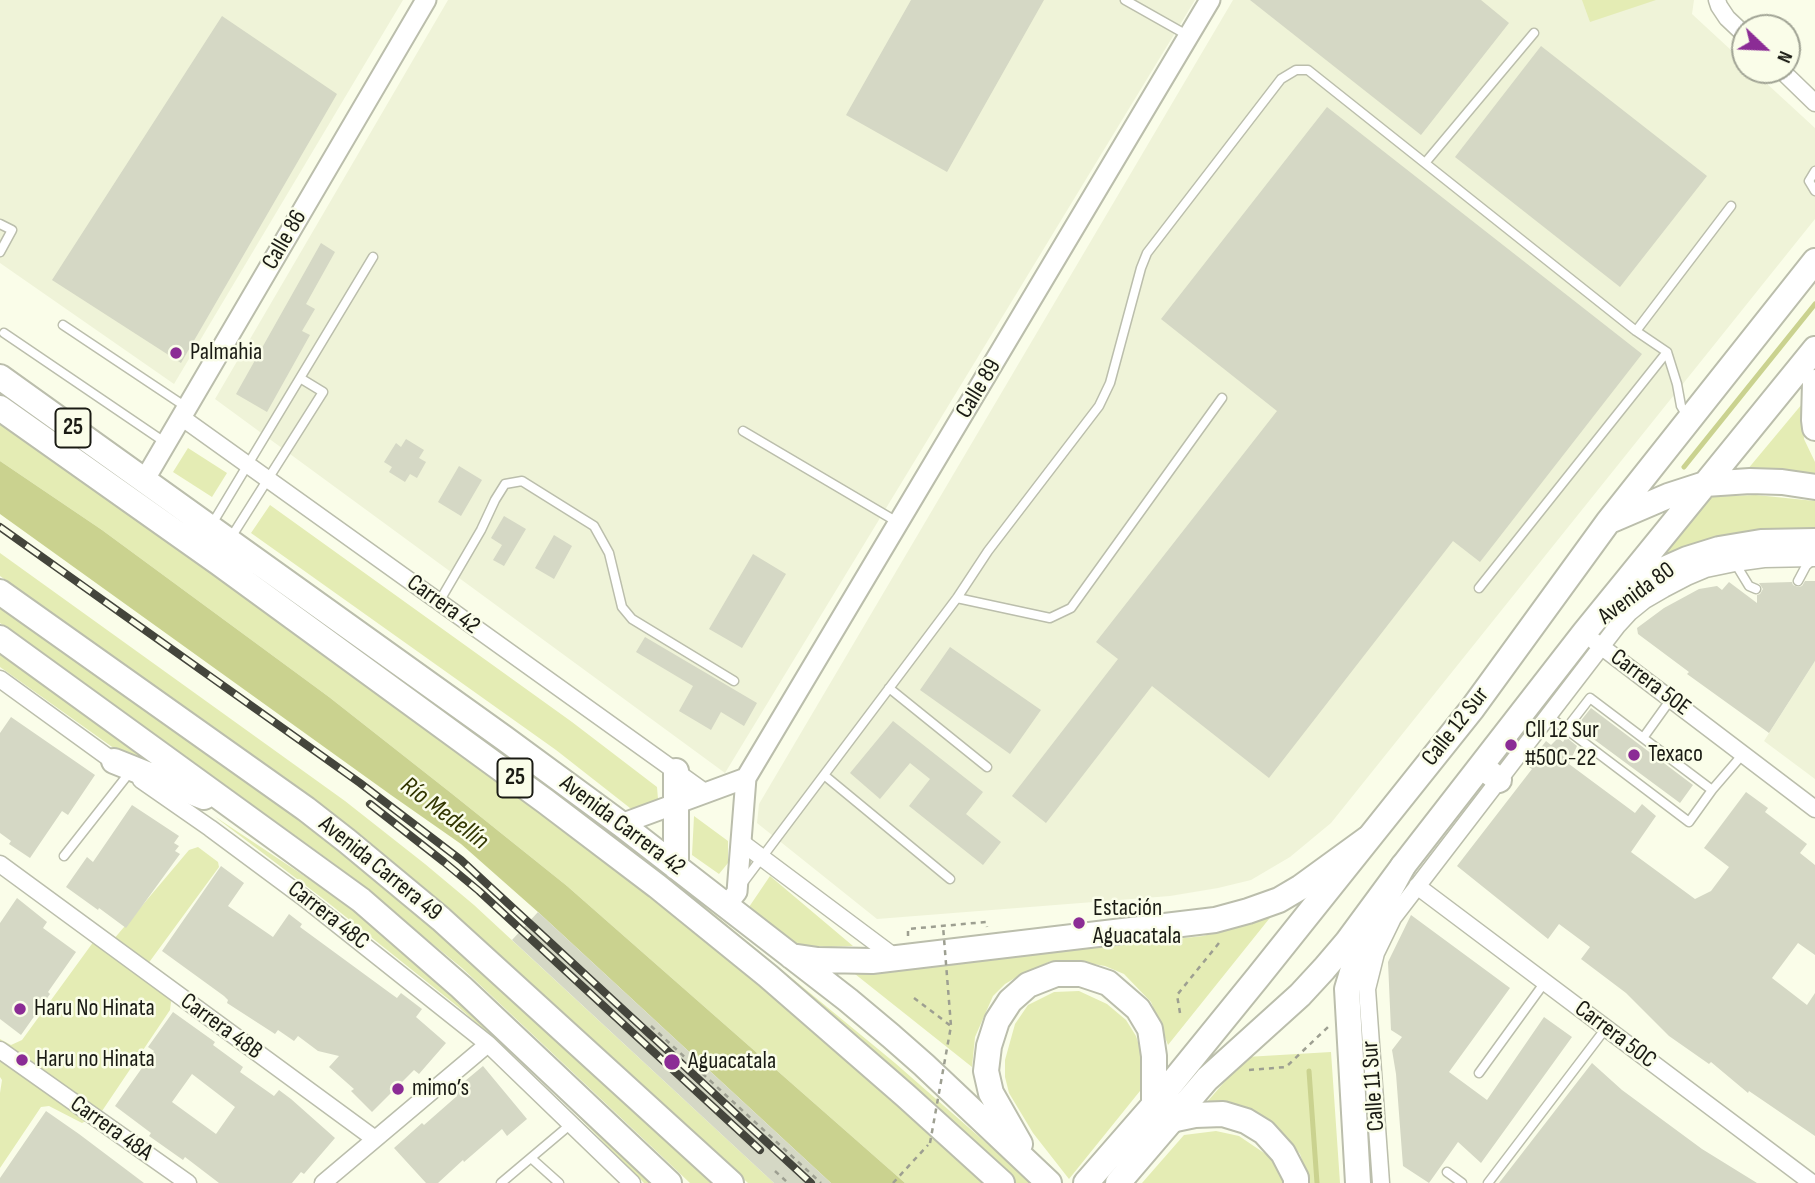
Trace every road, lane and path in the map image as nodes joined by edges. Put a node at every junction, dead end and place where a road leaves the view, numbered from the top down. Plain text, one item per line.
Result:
1 (426, 0) edge
2 (1125, 0) edge
3 (1210, 0) edge
4 (1717, 0) edge
5 (1731, 22) edge
6 (1534, 33) dead end
7 (1189, 37) junction
8 (1795, 84) edge
9 (1815, 103) edge
10 (1424, 163) junction
11 (1815, 171) edge
12 (1815, 191) edge
13 (1731, 206) dead end
14 (0, 224) edge
15 (0, 252) edge
16 (373, 257) dead end
17 (1815, 261) edge
18 (64, 325) dead end
19 (1636, 331) junction
20 (4, 332) dead end
21 (1815, 349) edge
22 (1667, 352) junction
23 (0, 377) edge
24 (300, 378) junction
25 (1815, 382) edge
26 (1222, 398) dead end
27 (0, 408) edge
28 (184, 413) junction
29 (1689, 419) junction
30 (1815, 428) edge
31 (743, 431) dead end
32 (166, 443) junction
33 (247, 465) junction
34 (145, 479) junction
35 (267, 479) junction
36 (1705, 485) junction
37 (1815, 487) edge
38 (1608, 522) junction
39 (899, 523) junction
40 (219, 533) junction
41 (1815, 541) edge
42 (1815, 558) edge
43 (1735, 563) junction
44 (1798, 581) dead end
45 (1479, 588) dead end
46 (1756, 589) dead end
47 (0, 592) edge
48 (957, 598) junction
49 (439, 602) junction
50 (0, 638) edge
51 (1593, 639) junction
52 (734, 681) dead end
53 (2, 685) edge
54 (889, 688) junction
55 (1671, 699) junction
56 (1548, 716) junction
57 (1566, 729) junction
58 (1643, 738) junction
59 (1743, 754) junction
60 (122, 767) junction
61 (987, 767) dead end
62 (676, 771) junction
63 (1490, 773) junction
64 (824, 775) junction
65 (746, 778) junction
66 (1712, 790) junction
67 (706, 793) junction
68 (676, 804) junction
69 (1815, 809) edge
70 (242, 813) junction
71 (621, 824) junction
72 (1367, 839) junction
73 (741, 842) junction
74 (64, 856) dead end
75 (762, 858) junction
76 (0, 864) edge
77 (676, 867) junction
78 (1410, 876) junction
79 (950, 879) dead end
80 (731, 899) junction
81 (986, 922) dead end
82 (943, 926) junction
83 (908, 929) dead end
84 (1219, 943) dead end
85 (791, 956) junction
86 (896, 958) junction
87 (1545, 982) junction
88 (1367, 989) joint
89 (914, 998) dead end
90 (1180, 1013) dead end
91 (1335, 1021) dead end
92 (951, 1026) junction
93 (1606, 1028) junction
94 (488, 1044) junction
95 (0, 1050) edge
96 (1249, 1070) dead end
97 (1479, 1073) dead end
98 (1162, 1112) junction
99 (571, 1124) junction
100 (374, 1139) junction
101 (790, 1154) dead end
102 (531, 1158) junction
103 (775, 1171) dead end
104 (1447, 1172) dead end
105 (1044, 1179) edge
106 (1088, 1180) edge
107 (188, 1183) edge
108 (323, 1183) edge
109 (501, 1183) edge
110 (559, 1183) edge
111 (632, 1183) edge
112 (669, 1183) edge
113 (731, 1183) edge
114 (788, 1183) edge
115 (821, 1183) edge
116 (893, 1183) edge
117 (1002, 1183) edge
118 (1118, 1183) edge
119 (1296, 1183) edge
120 (1358, 1183) edge
121 (1381, 1183) edge
122 (1462, 1183) edge
123 (1488, 1183) edge
124 (1812, 1183) edge

1 - 28 street, Calle 86
2 - 7 lane
3 - 7 street, Calle 89
4 - 5 street
6 - 10 lane
7 - 39 street, Calle 89
8 - 9 street
10 - 19 lane
10 - 48 lane
11 - 12 lane
13 - 19 lane
14 - 15 lane
16 - 24 lane
17 - 29 main road, Calle 12 Sur
18 - 28 lane
19 - 22 lane
20 - 32 lane
21 - 36 main road, Calle 12 Sur
22 - 29 lane
22 - 45 lane
23 - 34 main road, Avenida Carrera 42 / 25
24 - 33 lane
24 - 35 lane
25 - 30 main road
26 - 48 lane
27 - 117 main road, Avenida Carrera 42 / 25
28 - 32 street, Calle 86
28 - 33 street, Carrera 42
29 - 38 main road, Calle 12 Sur
31 - 39 lane
32 - 34 street, Calle 86
33 - 35 street, Carrera 42
33 - 40 lane
34 - 40 main road, Avenida Carrera 42 / 25
35 - 40 lane
35 - 49 street, Carrera 42
36 - 37 main road
36 - 38 main road
36 - 51 main road, Calle 12 Sur
38 - 72 main road, Calle 12 Sur
39 - 65 street, Calle 89
40 - 71 main road, Avenida Carrera 42 / 25
41 - 51 main road, Avenida 80
42 - 43 street
42 - 44 lane
43 - 46 lane
43 - 51 street
47 - 113 main road, Avenida Carrera 49
48 - 54 lane
49 - 52 lane
49 - 62 street, Carrera 42
50 - 70 main road, Avenida Carrera 49
51 - 55 street, Carrera 50E
51 - 56 street, Calle 12 Sur
51 - 63 main road, Calle 12 Sur
53 - 60 street, Carrera 48C
54 - 61 lane
54 - 64 lane
55 - 58 lane
55 - 59 street, Carrera 50E
56 - 57 lane
56 - 63 street, Calle 12 Sur
57 - 58 lane
57 - 66 lane
58 - 66 lane
59 - 66 lane
59 - 69 street, Carrera 50E
60 - 70 main road
60 - 74 lane
60 - 94 street, Carrera 48C
62 - 67 street, Carrera 42
62 - 68 main road
63 - 78 main road, Calle 12 Sur
64 - 75 lane
64 - 79 lane
65 - 67 street
65 - 73 street, Calle 89
67 - 68 street
68 - 71 street
68 - 77 main road
70 - 112 main road, Avenida Carrera 49
71 - 77 main road, Avenida Carrera 42 / 25
72 - 86 main road
72 - 98 main road, Calle 12 Sur
73 - 75 street
73 - 80 street, Calle 89
75 - 80 lane
75 - 86 street
76 - 100 street, Carrera 48B
77 - 80 main road, Avenida Carrera 42 / 25
78 - 87 street, Carrera 50C
78 - 88 street, Calle 12 Sur
78 - 98 main road, Calle 12 Sur
78 - 120 main road
80 - 85 main road, Avenida Carrera 42 / 25
81 - 82 path
82 - 83 path
82 - 92 path, bridge
84 - 90 path
85 - 86 main road
85 - 105 main road, Avenida Carrera 42 / 25
87 - 93 street, Carrera 50C
87 - 97 lane
88 - 121 street, Calle 11 Sur
89 - 92 path
91 - 96 path
92 - 116 path, bridge
93 - 123 lane
93 - 124 street, Carrera 50C
94 - 99 street, Carrera 48C
94 - 100 street
95 - 107 street, Carrera 48A
98 - 105 main road
98 - 106 main road, Calle 12 Sur
98 - 118 main road, Calle 12 Sur
98 - 119 main road
99 - 102 lane
99 - 111 street, Carrera 48C
100 - 108 street
101 - 115 path
102 - 109 lane
102 - 110 lane
103 - 114 path
104 - 122 lane

